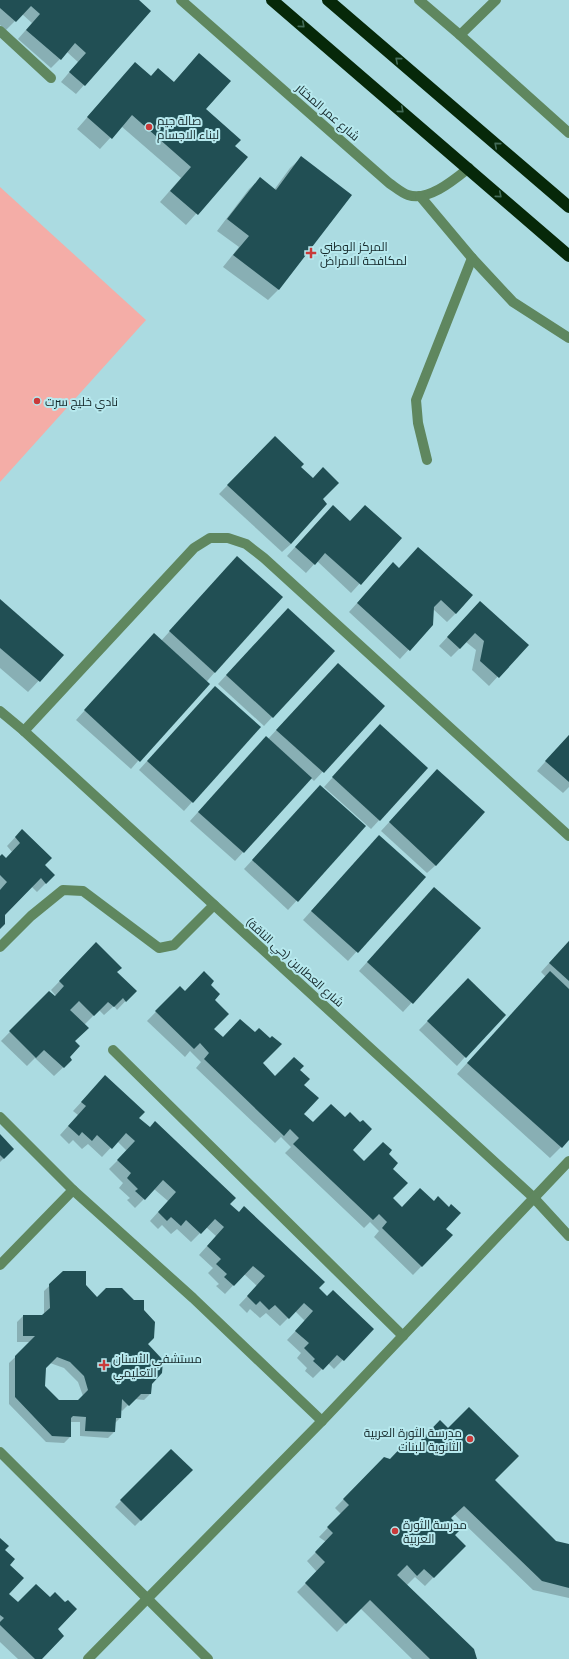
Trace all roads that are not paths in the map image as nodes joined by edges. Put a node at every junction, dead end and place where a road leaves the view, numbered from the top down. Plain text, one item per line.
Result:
1 (181, 0) edge
2 (272, 0) edge
3 (328, 0) edge
4 (418, 0) edge
5 (496, 0) edge
6 (0, 31) edge
7 (460, 35) junction
8 (51, 78) dead end
9 (569, 133) edge
10 (469, 168) junction
11 (420, 196) junction
12 (569, 207) edge
13 (569, 256) edge
14 (472, 258) junction
15 (569, 338) edge
16 (427, 460) dead end
17 (0, 711) edge
18 (24, 731) junction
19 (569, 836) edge
20 (214, 905) junction
21 (0, 948) edge
22 (113, 1050) dead end
23 (0, 1117) edge
24 (569, 1161) edge
25 (73, 1190) junction
26 (534, 1197) junction
27 (569, 1236) edge
28 (0, 1265) edge
29 (403, 1336) junction
30 (322, 1421) junction
31 (0, 1452) edge
32 (147, 1600) junction
33 (88, 1659) edge
34 (208, 1659) edge

1 - 11 street, شارع عمر المختار
2 -> 10 highway
12 -> 3 highway
4 - 7 street
5 - 7 street
6 - 8 street
7 - 9 street
10 - 11 street
10 -> 13 highway
11 - 14 street
14 - 15 street
14 - 16 street
17 - 18 street, شارع العطارين (حي الناقة)
18 - 19 street
18 - 20 street, شارع العطارين (حي الناقة)
20 - 21 street
20 - 26 street, شارع العطارين (حي الناقة)
22 - 29 street
23 - 25 street
24 - 26 street
25 - 28 street
25 - 30 street
26 - 27 street, شارع العطارين (حي الناقة)
26 - 29 street
29 - 30 street
30 - 32 street
31 - 32 street
32 - 33 street
32 - 34 street

